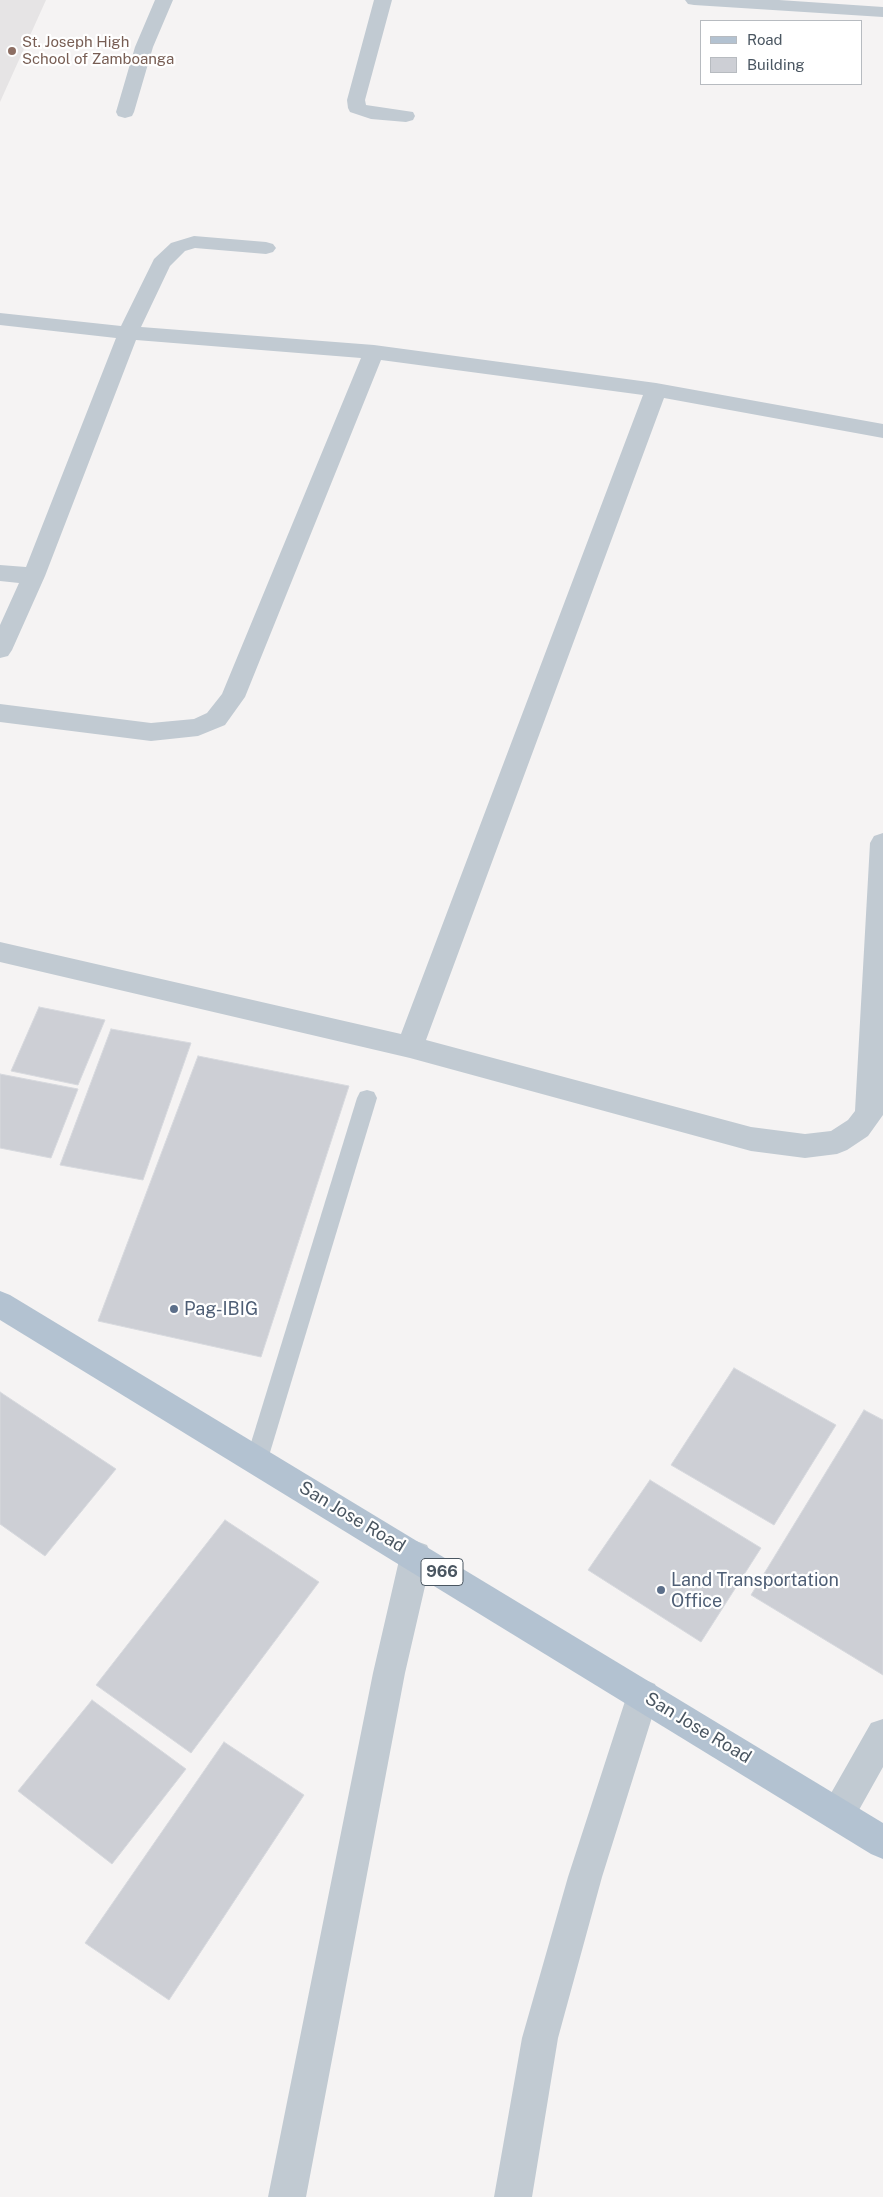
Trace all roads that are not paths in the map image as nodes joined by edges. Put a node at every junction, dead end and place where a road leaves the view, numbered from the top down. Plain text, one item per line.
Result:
1 (164, 0) edge
2 (383, 0) edge
3 (694, 0) edge
4 (883, 12) edge
5 (125, 112) dead end
6 (406, 116) dead end
7 (266, 248) dead end
8 (0, 319) edge
9 (128, 333) junction
10 (374, 352) junction
11 (656, 390) junction
12 (883, 431) edge
13 (0, 573) edge
14 (34, 576) junction
15 (0, 650) edge
16 (0, 713) edge
17 (883, 843) edge
18 (0, 952) edge
19 (410, 1047) junction
20 (367, 1098) dead end
21 (0, 1304) edge
22 (257, 1459) junction
23 (416, 1556) junction
24 (644, 1694) junction
25 (883, 1735) edge
26 (838, 1814) junction
27 (883, 1842) edge
28 (286, 2197) edge
29 (513, 2197) edge

1 - 5 street
2 - 6 street
3 - 4 street
7 - 9 street
8 - 9 street
9 - 10 street
9 - 14 street
10 - 11 street
10 - 16 street
11 - 12 street
11 - 19 street
13 - 14 street
14 - 15 street
17 - 19 street
18 - 19 street
20 - 22 lane
21 - 22 main road, San Jose Road / 966
22 - 23 main road, San Jose Road / 966
23 - 24 main road, San Jose Road / 966
23 - 28 street
24 - 26 main road, San Jose Road / 966
24 - 29 street
25 - 26 street
26 - 27 main road, San Jose Road / 966

